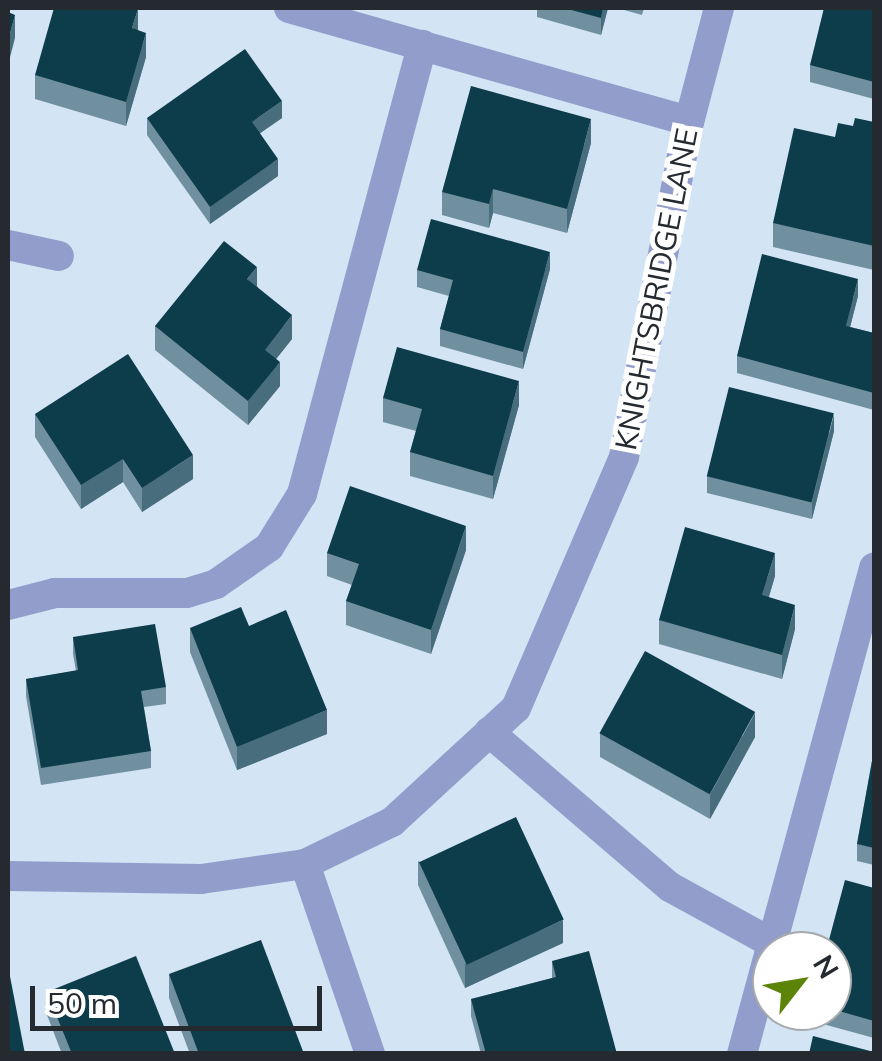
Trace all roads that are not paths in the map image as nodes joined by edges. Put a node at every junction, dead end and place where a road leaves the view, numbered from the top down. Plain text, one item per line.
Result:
1 (289, 8) edge
2 (719, 8) edge
3 (422, 45) junction
4 (690, 121) junction
5 (8, 244) edge
6 (58, 256) dead end
7 (874, 568) edge
8 (8, 605) edge
9 (489, 732) junction
10 (305, 864) junction
11 (8, 876) edge
12 (775, 931) edge
13 (752, 932) edge
14 (752, 1017) edge
15 (370, 1054) edge
16 (742, 1054) edge

1 - 3 street
2 - 4 street, KNIGHTSBRIDGE LANE
3 - 4 street
3 - 8 street
4 - 9 street, KNIGHTSBRIDGE LANE
5 - 6 street
7 - 12 street
9 - 10 street, KNIGHTSBRIDGE LANE
9 - 13 street
10 - 11 street, KNIGHTSBRIDGE LANE
10 - 15 street
14 - 16 street

